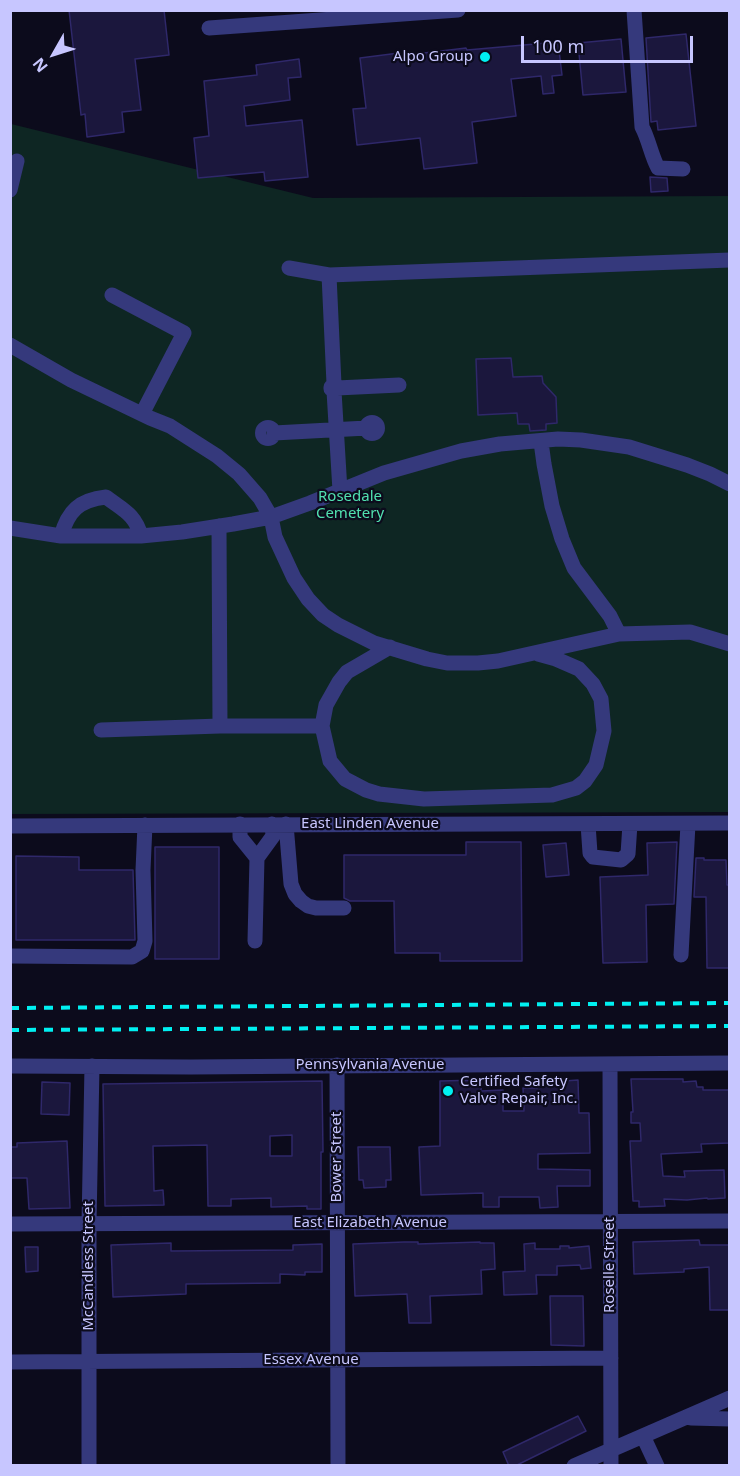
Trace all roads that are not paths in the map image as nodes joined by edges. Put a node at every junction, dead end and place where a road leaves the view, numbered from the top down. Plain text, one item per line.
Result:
1 (458, 10) edge
2 (634, 10) edge
3 (209, 28) dead end
4 (17, 161) dead end
5 (683, 169) dead end
6 (10, 190) edge
7 (729, 260) edge
8 (289, 268) dead end
9 (329, 275) junction
10 (112, 295) dead end
11 (10, 345) edge
12 (399, 385) dead end
13 (335, 388) junction
14 (142, 414) junction
15 (367, 428) dead end
16 (336, 430) junction
17 (274, 433) dead end
18 (542, 442) junction
19 (729, 484) edge
20 (340, 491) junction
21 (271, 517) junction
22 (219, 526) junction
23 (10, 528) edge
24 (61, 536) junction
25 (141, 536) junction
26 (619, 633) junction
27 (729, 644) edge
28 (390, 648) junction
29 (536, 653) junction
30 (220, 726) junction
31 (322, 726) junction
32 (101, 730) dead end
33 (729, 823) edge
34 (240, 824) junction
35 (279, 824) junction
36 (588, 824) junction
37 (630, 824) junction
38 (687, 824) junction
39 (145, 825) junction
40 (10, 826) edge
41 (256, 858) junction
42 (344, 908) dead end
43 (255, 941) dead end
44 (681, 955) dead end
45 (10, 956) edge
46 (729, 1063) edge
47 (610, 1064) junction
48 (337, 1065) junction
49 (10, 1066) edge
50 (92, 1066) junction
51 (729, 1221) edge
52 (610, 1222) junction
53 (338, 1223) junction
54 (10, 1224) edge
55 (88, 1224) junction
56 (611, 1358) junction
57 (338, 1360) junction
58 (10, 1362) edge
59 (89, 1362) junction
60 (729, 1398) edge
61 (682, 1418) junction
62 (729, 1419) edge
63 (643, 1436) junction
64 (611, 1458) edge
65 (89, 1466) edge
66 (338, 1466) edge
67 (574, 1466) edge
68 (657, 1466) edge

1 - 3 street
2 - 5 street
4 - 6 street
7 - 9 street
8 - 9 street
9 - 13 street
10 - 14 street
11 - 14 street
12 - 13 street
13 - 16 street
14 - 21 street
15 - 16 street
16 - 17 street
16 - 20 street
18 - 19 street
18 - 20 street
18 - 26 street
20 - 21 street
21 - 22 street
21 - 28 street
22 - 25 street
22 - 30 street
23 - 24 street
24 - 25 street
24 - 25 street
26 - 27 street
26 - 29 street
28 - 29 street
28 - 31 street
29 - 31 street
30 - 31 street
30 - 32 street
33 - 38 street, East Linden Avenue
34 - 35 street, East Linden Avenue
34 - 39 street, East Linden Avenue
34 - 41 street
35 - 36 street, East Linden Avenue
35 - 41 street
35 - 42 street
36 - 37 street, East Linden Avenue
36 - 37 street
37 - 38 street, East Linden Avenue
38 - 44 street
39 - 40 street, East Linden Avenue
39 - 45 street
41 - 43 street
46 - 47 street, Pennsylvania Avenue
47 - 48 street, Pennsylvania Avenue
47 - 52 street, Roselle Street
48 - 50 street, Pennsylvania Avenue
48 - 53 street, Bower Street
49 - 50 street, Pennsylvania Avenue
50 - 55 street, McCandless Street
51 - 52 street, East Elizabeth Avenue
52 - 53 street, East Elizabeth Avenue
52 - 56 street, Roselle Street
53 - 55 street, East Elizabeth Avenue
53 - 57 street, Bower Street
54 - 55 street, East Elizabeth Avenue
55 - 59 street, McCandless Street
56 - 57 street, Essex Avenue
56 - 64 street, Roselle Street
57 - 59 street, Essex Avenue
57 - 66 street, Bower Street
58 - 59 street, Essex Avenue
59 - 65 street, McCandless Street
60 - 61 street
61 - 62 street
61 - 63 street
63 - 64 street
63 - 68 street
64 - 67 street

